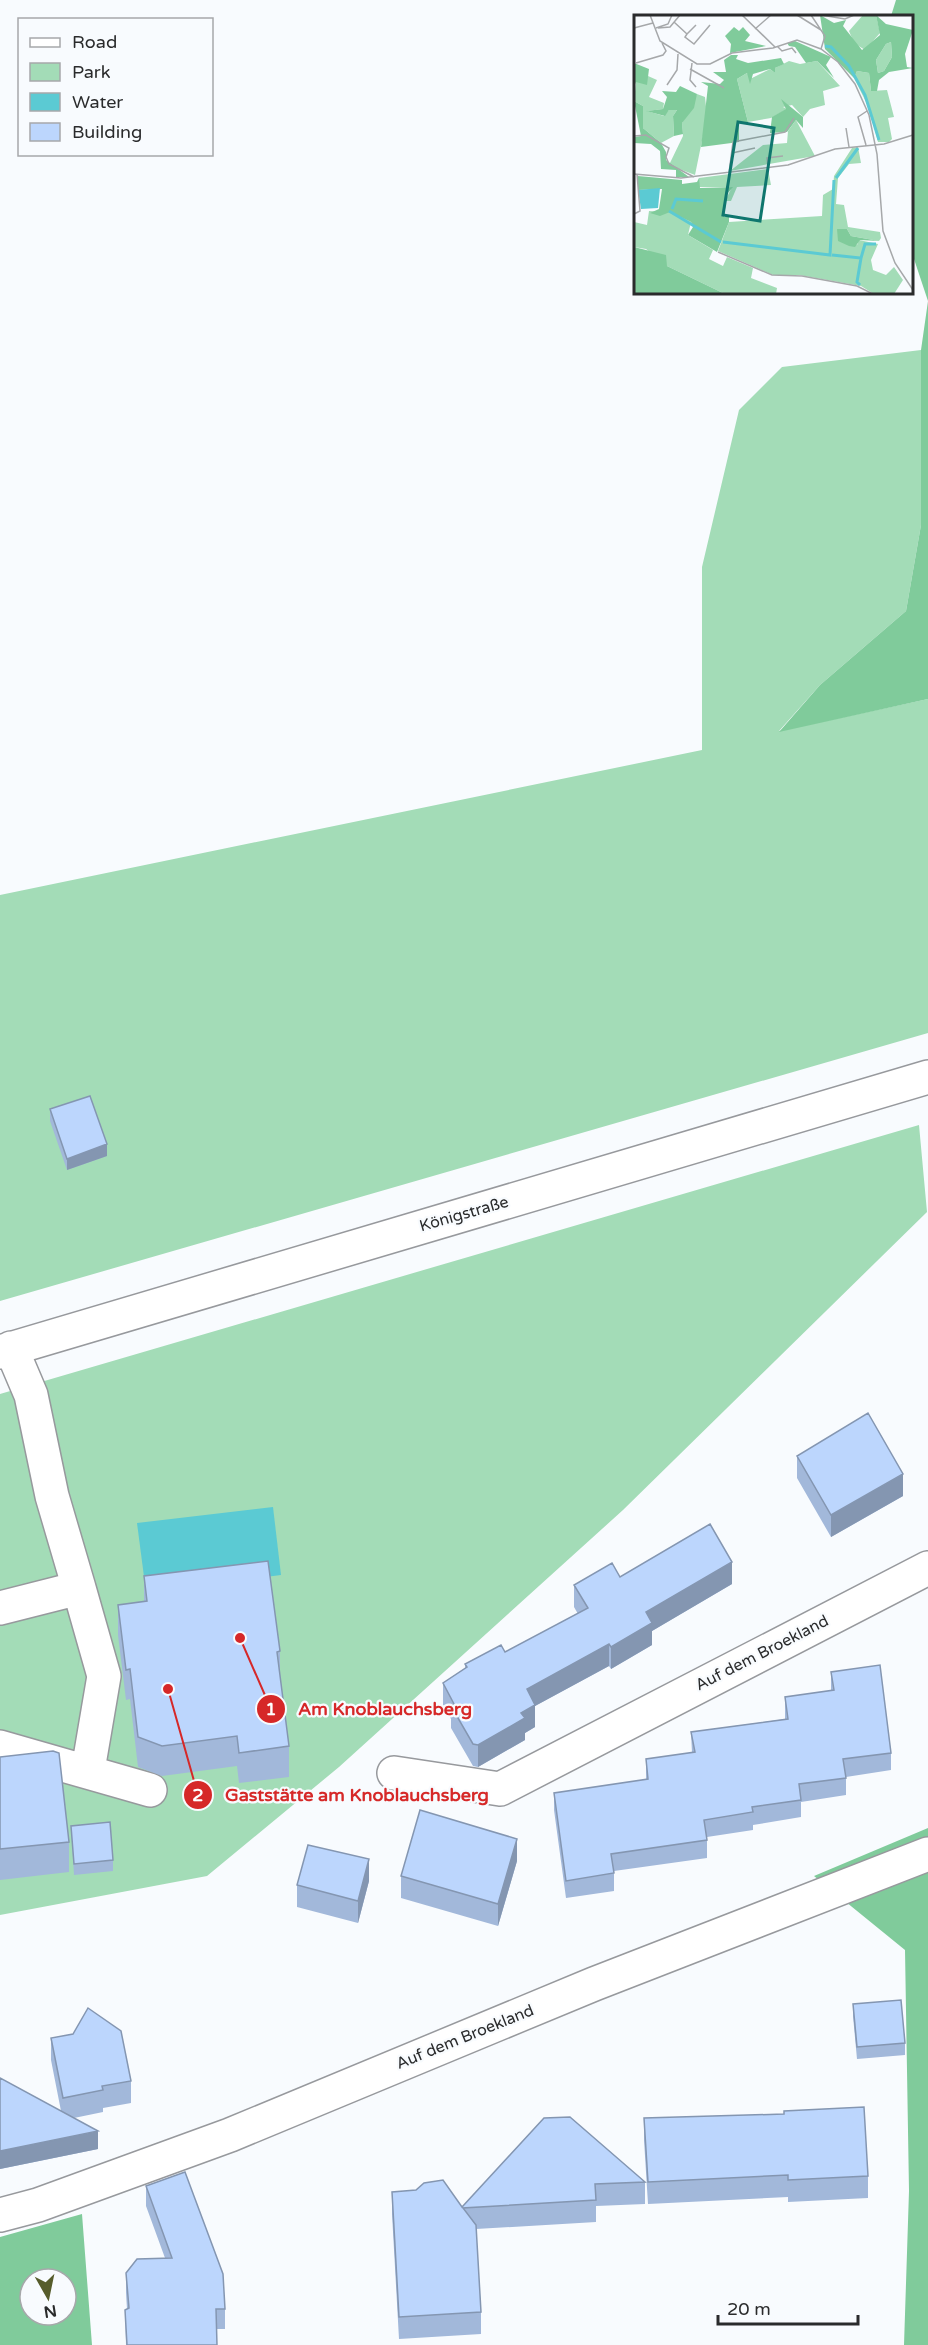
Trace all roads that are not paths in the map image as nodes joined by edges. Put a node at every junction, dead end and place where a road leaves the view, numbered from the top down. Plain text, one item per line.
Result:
1 (928, 1077) edge
2 (6, 1350) edge
3 (928, 1568) edge
4 (79, 1588) junction
5 (0, 1608) edge
6 (0, 1746) edge
7 (88, 1770) junction
8 (394, 1773) dead end
9 (150, 1790) dead end
10 (928, 1854) edge
11 (0, 2216) edge

1 - 2 street, Königstraße
2 - 4 street
3 - 8 street, Auf dem Broekland
4 - 5 street
4 - 7 street
6 - 7 street
7 - 9 street
10 - 11 street, Auf dem Broekland

